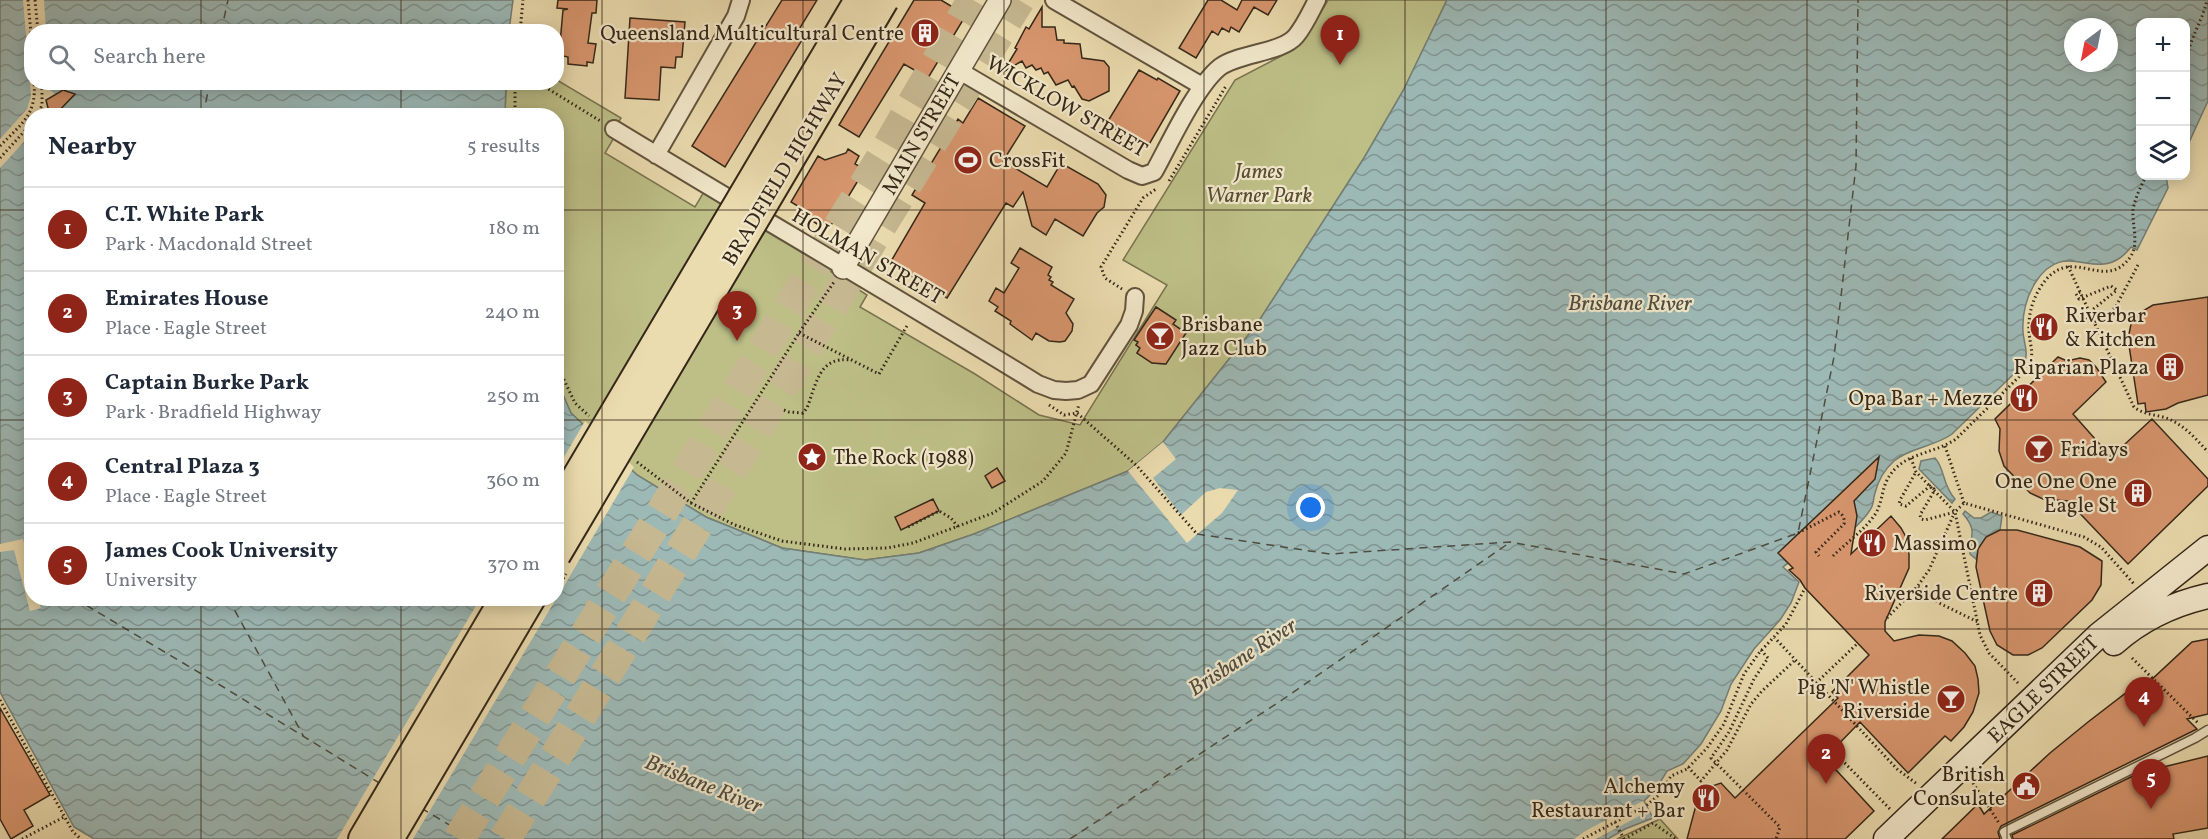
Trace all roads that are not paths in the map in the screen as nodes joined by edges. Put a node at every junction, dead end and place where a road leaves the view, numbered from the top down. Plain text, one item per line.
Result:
1 (741, 0) edge
2 (859, 0) edge
3 (884, 0) edge
4 (1000, 0) edge
5 (1054, 0) edge
6 (1317, 0) edge
7 (958, 70) junction
8 (1202, 86) junction
9 (614, 129) road end
10 (656, 155) junction
11 (843, 268) junction
12 (1135, 297) road end
13 (564, 498) edge
14 (564, 541) edge
15 (2205, 560) edge
16 (2208, 596) edge
17 (500, 606) edge
18 (526, 606) edge
19 (2207, 730) edge
20 (2006, 836) edge
21 (363, 839) edge
22 (389, 839) edge
23 (1887, 839) edge
24 (1908, 839) edge

1 - 10 street
2 - 13 highway, BRADFIELD HIGHWAY, bridge
3 - 14 highway, BRADFIELD HIGHWAY, bridge
4 - 7 street, MAIN STREET
5 - 8 street
6 - 8 street
7 - 8 street, WICKLOW STREET
7 - 11 street, MAIN STREET
9 - 10 street, HOLMAN STREET
10 - 11 street, HOLMAN STREET
11 - 12 street, HOLMAN STREET
15 - 23 main road, EAGLE STREET
16 - 24 main road, EAGLE STREET
17 - 21 highway
18 - 22 highway
19 - 20 lane

